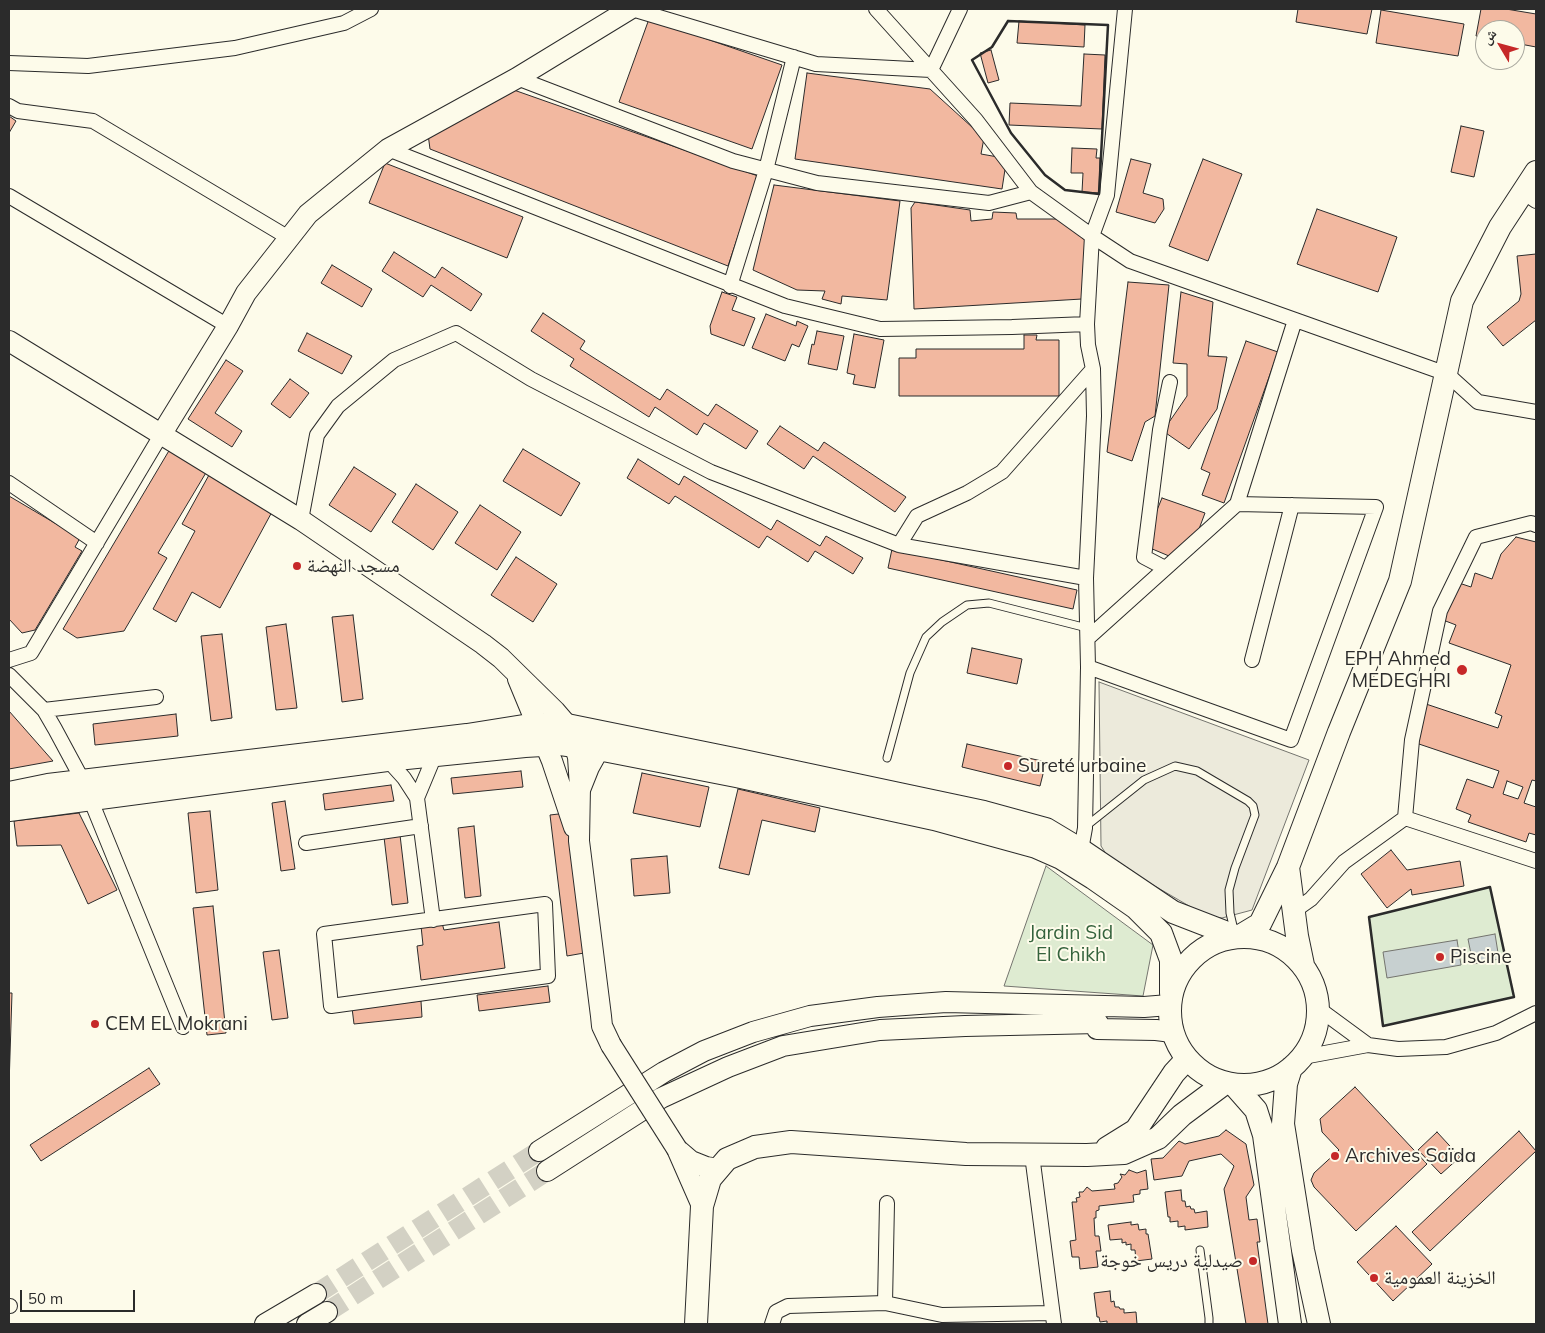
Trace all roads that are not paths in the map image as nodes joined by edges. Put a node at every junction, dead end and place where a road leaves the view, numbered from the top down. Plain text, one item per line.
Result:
1 (371, 9) edge
2 (631, 9) edge
3 (876, 9) edge
4 (960, 9) edge
5 (1125, 9) edge
6 (794, 57) junction
7 (9, 63) edge
8 (931, 70) junction
9 (517, 78) junction
10 (9, 106) edge
11 (388, 149) junction
12 (766, 170) junction
13 (1536, 172) edge
14 (1031, 192) junction
15 (9, 196) edge
16 (1530, 197) edge
17 (1092, 236) junction
18 (289, 238) junction
19 (730, 286) junction
20 (1295, 320) junction
21 (1087, 324) junction
22 (228, 326) junction
23 (9, 341) edge
24 (1093, 369) junction
25 (1446, 374) junction
26 (1170, 382) dead end
27 (1536, 412) edge
28 (161, 435) junction
29 (9, 483) edge
30 (1237, 504) junction
31 (1292, 505) junction
32 (301, 520) junction
33 (1536, 526) edge
34 (97, 543) junction
35 (900, 545) junction
36 (1165, 568) junction
37 (1086, 578) junction
38 (1087, 633) junction
39 (9, 660) edge
40 (1252, 660) dead end
41 (1088, 667) junction
42 (515, 672) junction
43 (9, 675) edge
44 (156, 697) dead end
45 (44, 710) junction
46 (540, 734) junction
47 (571, 735) junction
48 (435, 748) junction
49 (598, 749) junction
50 (384, 753) junction
51 (886, 758) dead end
52 (738, 768) junction
53 (580, 787) junction
54 (87, 790) junction
55 (9, 793) edge
56 (418, 798) junction
57 (9, 810) edge
58 (936, 811) junction
59 (1405, 818) junction
60 (421, 826) junction
61 (1085, 828) junction
62 (579, 841) junction
63 (306, 843) dead end
64 (1082, 850) junction
65 (1536, 861) edge
66 (1288, 867) junction
67 (1294, 911) junction
68 (432, 920) junction
69 (1238, 936) junction
70 (1303, 965) junction
71 (1170, 999) junction
72 (1318, 1009) junction
73 (1536, 1013) edge
74 (182, 1027) dead end
75 (1172, 1032) junction
76 (1368, 1045) junction
77 (1187, 1059) junction
78 (1297, 1062) junction
79 (1230, 1084) junction
80 (677, 1149) junction
81 (539, 1151) tunnel mouth
82 (1032, 1154) junction
83 (1087, 1155) junction
84 (719, 1169) junction
85 (547, 1171) tunnel mouth
86 (887, 1203) dead end
87 (702, 1206) junction
88 (1200, 1250) dead end
89 (316, 1294) tunnel mouth
90 (885, 1303) junction
91 (328, 1312) tunnel mouth
92 (1053, 1319) edge
93 (265, 1324) edge
94 (307, 1324) edge
95 (696, 1324) edge
96 (772, 1324) edge
97 (1208, 1324) edge
98 (1290, 1324) edge
99 (1319, 1324) edge

1 - 7 street
2 - 6 street
2 - 9 street
3 - 8 street
4 - 8 street
5 - 17 street
6 - 8 street
6 - 12 street
8 - 14 street
9 - 11 street
9 - 12 street
10 - 18 street
11 - 18 street
11 - 19 street
12 - 14 street
12 - 19 street
13 - 16 main road
14 - 17 street
15 - 22 street
16 - 25 main road
17 - 20 street
17 - 21 street
18 - 22 street
19 - 21 street
20 - 25 street
20 - 30 street
21 - 24 street
22 - 28 street
23 - 28 street
24 - 35 street
24 - 37 street
25 - 27 street
25 - 66 main road
26 - 36 street
28 - 32 street
28 - 34 street
29 - 34 street
30 - 31 street
30 - 36 street
31 - 40 street
31 - 41 street
32 - 35 street
32 - 42 street
33 - 59 street
34 - 39 street
35 - 37 street
36 - 38 street
37 - 38 street
38 - 41 street
38 - 51 lane
41 - 61 street
42 - 46 street
42 - 47 street
43 - 45 street
44 - 45 street
45 - 54 street
46 - 47 main road
46 - 48 main road
46 - 62 street
47 - 49 main road
47 - 52 main road
47 - 53 street
48 - 50 main road
48 - 56 street
49 - 52 main road
49 - 53 main road
50 - 54 main road
50 - 56 street
52 - 58 main road
53 - 62 street
54 - 55 main road
54 - 57 main road
54 - 74 street
56 - 60 street
58 - 64 main road
58 - 71 main road
59 - 65 street
59 - 67 street
60 - 63 street
60 - 68 street
61 - 64 street
61 - 69 lane
62 - 80 street, bridge
64 - 69 main road
66 - 67 main road
66 - 69 main road
67 - 70 main road
68 - 68 street
69 - 70 main road
69 - 71 main road
70 - 72 main road
71 - 75 main road
71 - 81 street
72 - 76 street
72 - 78 main road
73 - 76 street
75 - 77 main road
75 - 85 street
76 - 78 street
77 - 79 main road
77 - 83 main road
78 - 79 main road
78 - 99 main road
79 - 83 main road
79 - 98 main road
80 - 84 street
80 - 87 street
82 - 83 main road
82 - 84 main road
82 - 92 street
84 - 87 main road
86 - 90 street
87 - 95 main road
88 - 97 lane
89 - 93 street
90 - 92 street
90 - 96 street
91 - 94 street

